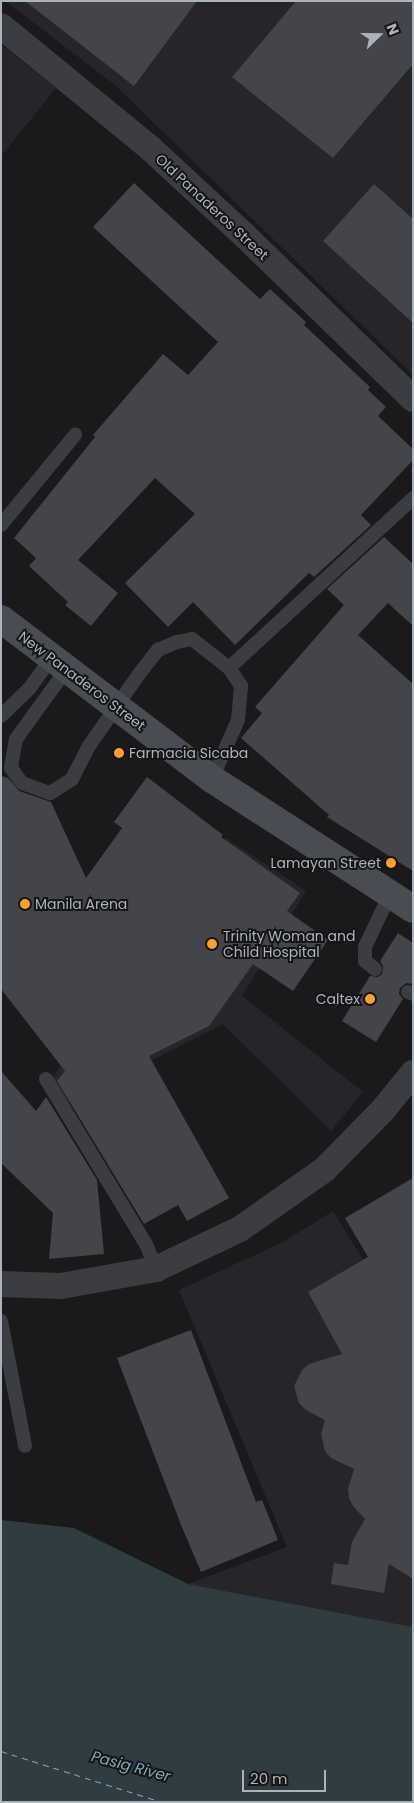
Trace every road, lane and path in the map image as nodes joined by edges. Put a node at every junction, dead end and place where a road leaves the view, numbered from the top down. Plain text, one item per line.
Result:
1 (1, 26) edge
2 (413, 399) edge
3 (75, 436) dead end
4 (413, 498) edge
5 (1, 525) edge
6 (1, 619) edge
7 (59, 664) junction
8 (229, 668) junction
9 (116, 707) junction
10 (1, 716) edge
11 (212, 779) junction
12 (390, 894) junction
13 (413, 909) edge
14 (375, 969) dead end
15 (413, 1073) edge
16 (46, 1079) dead end
17 (156, 1269) junction
18 (1, 1284) edge
19 (1, 1321) edge
20 (25, 1446) dead end

1 - 2 street, Old Panaderos Street
3 - 5 lane
4 - 8 lane
6 - 7 main road, New Panaderos Street
7 - 9 main road, New Panaderos Street
7 - 9 lane
7 - 10 lane
8 - 9 lane
8 - 11 lane
9 - 11 main road, New Panaderos Street
11 - 12 main road, New Panaderos Street
12 - 13 main road, New Panaderos Street
12 - 14 lane
15 - 17 street
16 - 17 lane
17 - 18 street
19 - 20 lane

